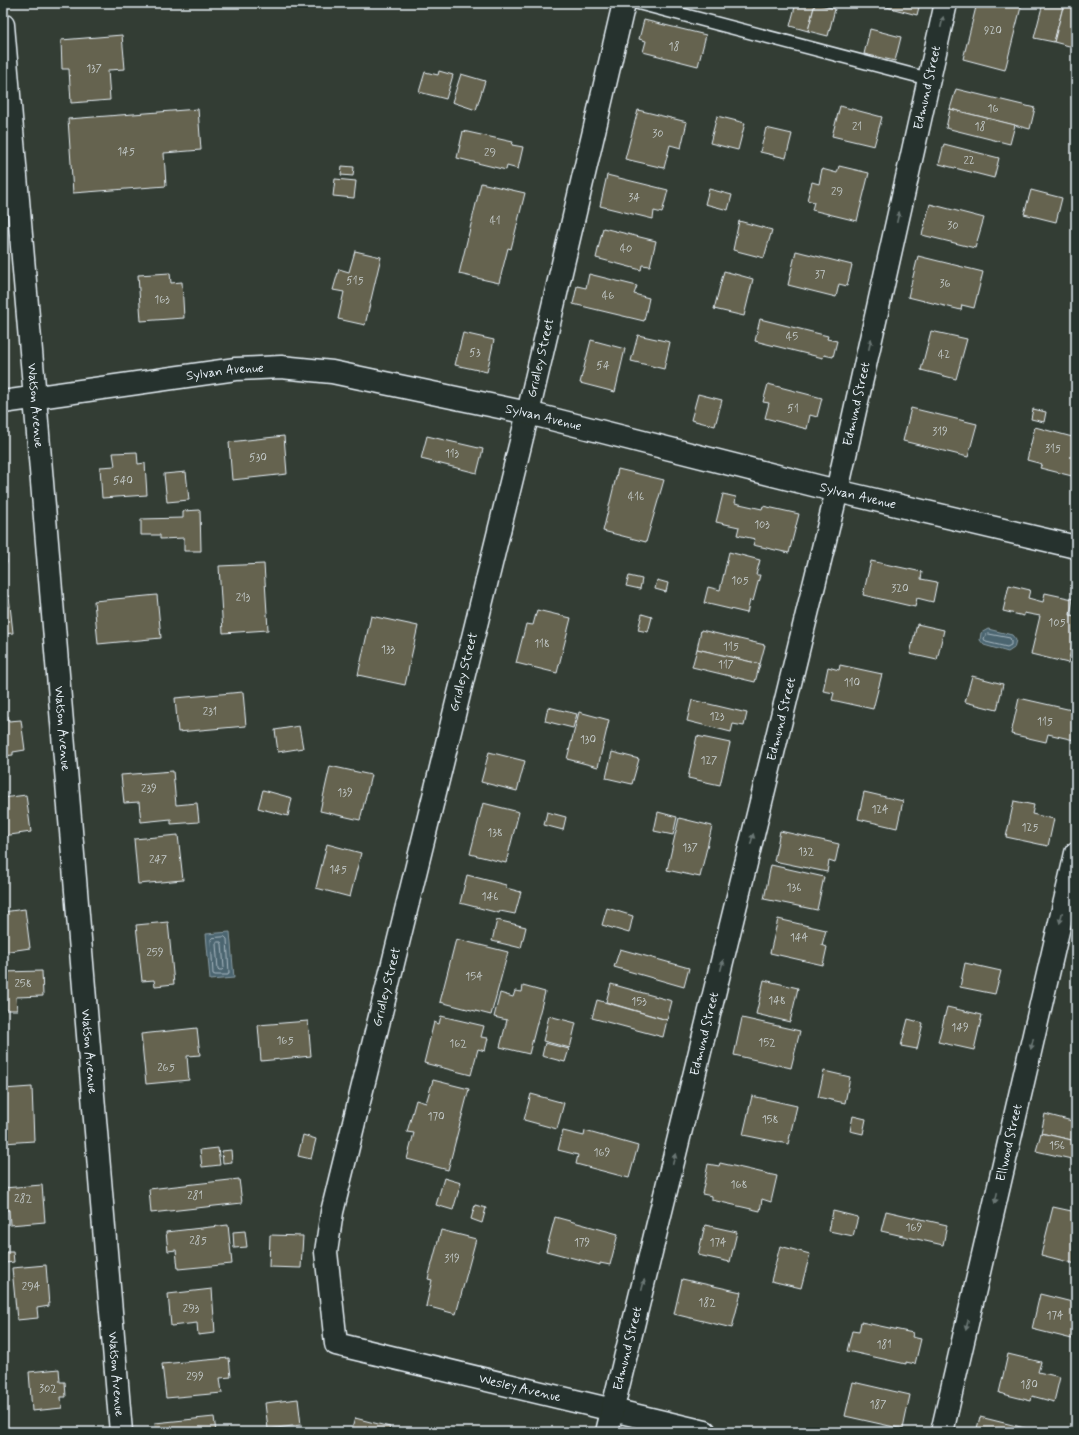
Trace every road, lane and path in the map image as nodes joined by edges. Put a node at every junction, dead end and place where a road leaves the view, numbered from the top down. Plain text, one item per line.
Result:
1 (624, 3) edge
2 (638, 3) edge
3 (946, 3) edge
4 (3, 25) edge
5 (929, 79) junction
6 (35, 398) junction
7 (3, 402) edge
8 (528, 413) junction
9 (837, 491) junction
10 (1076, 547) edge
11 (1076, 852) edge
12 (336, 1344) joint
13 (612, 1410) junction
14 (121, 1432) edge
15 (607, 1432) edge
16 (705, 1432) edge
17 (942, 1432) edge

1 - 8 street, Gridley Street
2 - 5 lane
5 -> 3 street, Edmund Street
4 - 6 street, Watson Avenue
9 -> 5 street, Edmund Street
6 - 7 street, Sylvan Avenue
6 - 8 street, Sylvan Avenue
6 - 14 street, Watson Avenue
8 - 9 street, Sylvan Avenue
8 - 12 street, Gridley Street
9 - 10 street, Sylvan Avenue
13 -> 9 street, Edmund Street
11 -> 17 street, Ellwood Street
12 - 13 street, Wesley Avenue
13 - 15 street, Edmund Street
13 - 16 street, Wesley Avenue

